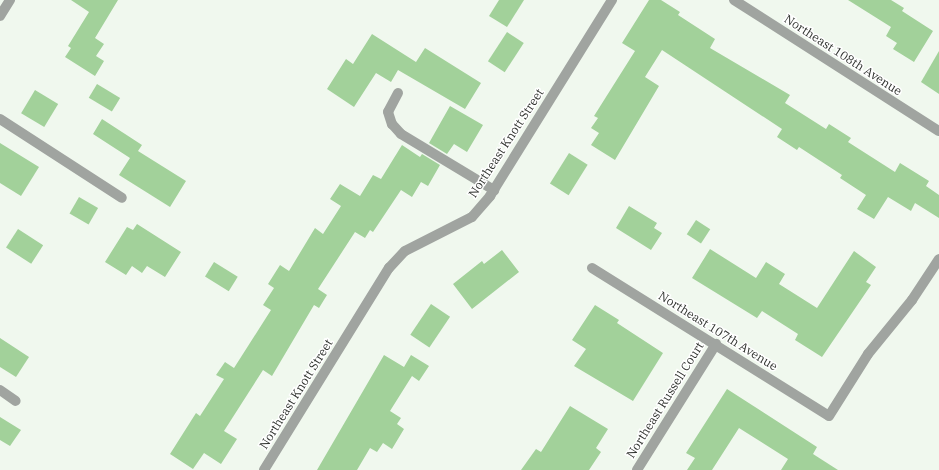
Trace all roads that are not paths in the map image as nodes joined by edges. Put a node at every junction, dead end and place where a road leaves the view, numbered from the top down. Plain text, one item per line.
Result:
1 (10, 0) edge
2 (612, 0) edge
3 (734, 0) edge
4 (0, 16) edge
5 (398, 93) dead end
6 (0, 119) edge
7 (939, 131) edge
8 (494, 190) junction
9 (122, 198) dead end
10 (939, 259) edge
11 (592, 268) dead end
12 (716, 344) junction
13 (0, 390) edge
14 (16, 401) dead end
15 (264, 470) edge
16 (637, 470) edge

1 - 4 street
2 - 8 street, Northeast Knott Street
3 - 7 street, Northeast 108th Avenue
5 - 8 street
6 - 9 street
8 - 15 street, Northeast Knott Street
10 - 12 street, Northeast 107th Avenue
11 - 12 street, Northeast 107th Avenue
12 - 16 street, Northeast Russell Court
13 - 14 street

